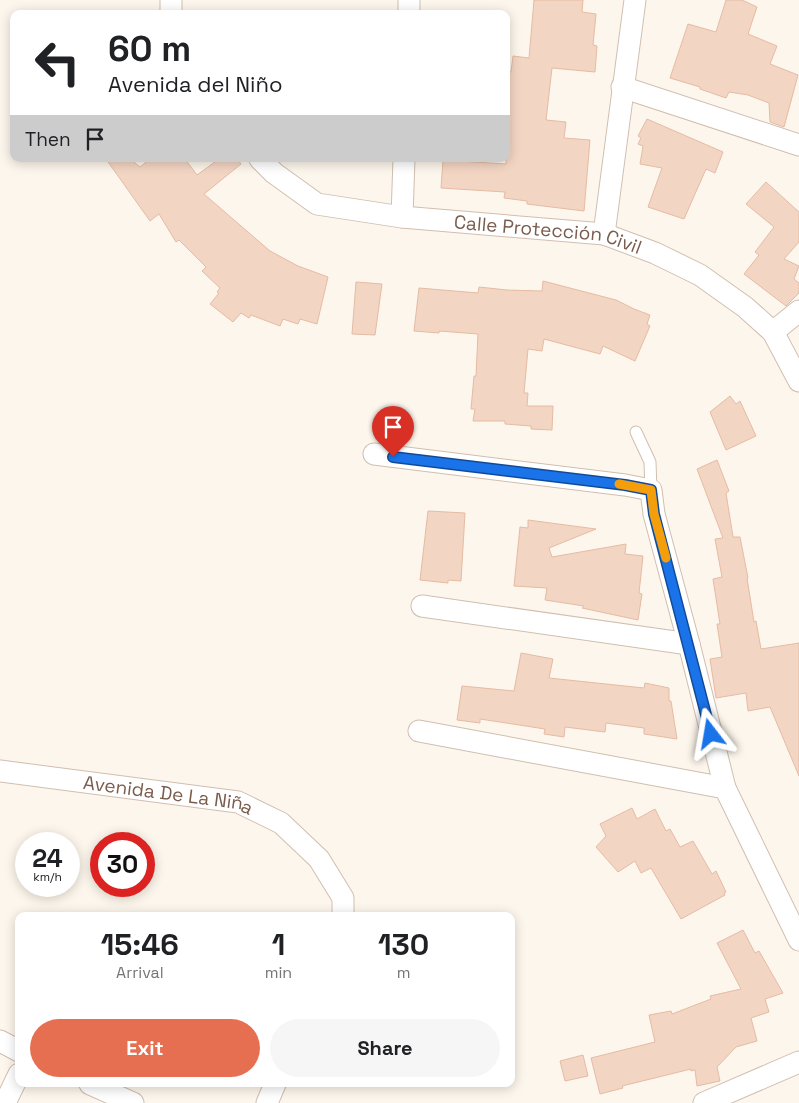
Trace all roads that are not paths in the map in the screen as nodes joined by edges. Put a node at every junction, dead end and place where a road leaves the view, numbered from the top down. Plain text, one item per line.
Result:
1 (635, 0) edge
2 (622, 87) junction
3 (799, 145) edge
4 (263, 162) edge
5 (404, 162) edge
6 (402, 217) junction
7 (604, 234) junction
8 (799, 311) edge
9 (773, 332) junction
10 (799, 381) edge
11 (636, 432) dead end
12 (374, 454) dead end
13 (651, 490) junction
14 (422, 606) dead end
15 (689, 644) junction
16 (419, 731) dead end
17 (0, 772) edge
18 (725, 788) junction
19 (343, 912) edge
20 (799, 940) edge
21 (0, 1041) edge
22 (15, 1050) edge
23 (799, 1062) edge
24 (15, 1082) edge
25 (97, 1087) edge
26 (274, 1087) edge
27 (5, 1103) edge
28 (133, 1103) edge
29 (267, 1103) edge
30 (704, 1103) edge

1 - 2 street
2 - 3 street
2 - 7 street
4 - 6 street, Calle Protección Civil
5 - 6 street
6 - 7 street, Calle Protección Civil
7 - 9 street, Calle Protección Civil
8 - 9 street
9 - 10 street, Calle Protección Civil
11 - 13 lane
12 - 13 street
13 - 15 street
14 - 15 street
15 - 18 street
16 - 18 street
17 - 19 street, Avenida De La Niña
18 - 20 street
21 - 22 street
23 - 30 street
24 - 27 street
25 - 28 street
26 - 29 street

